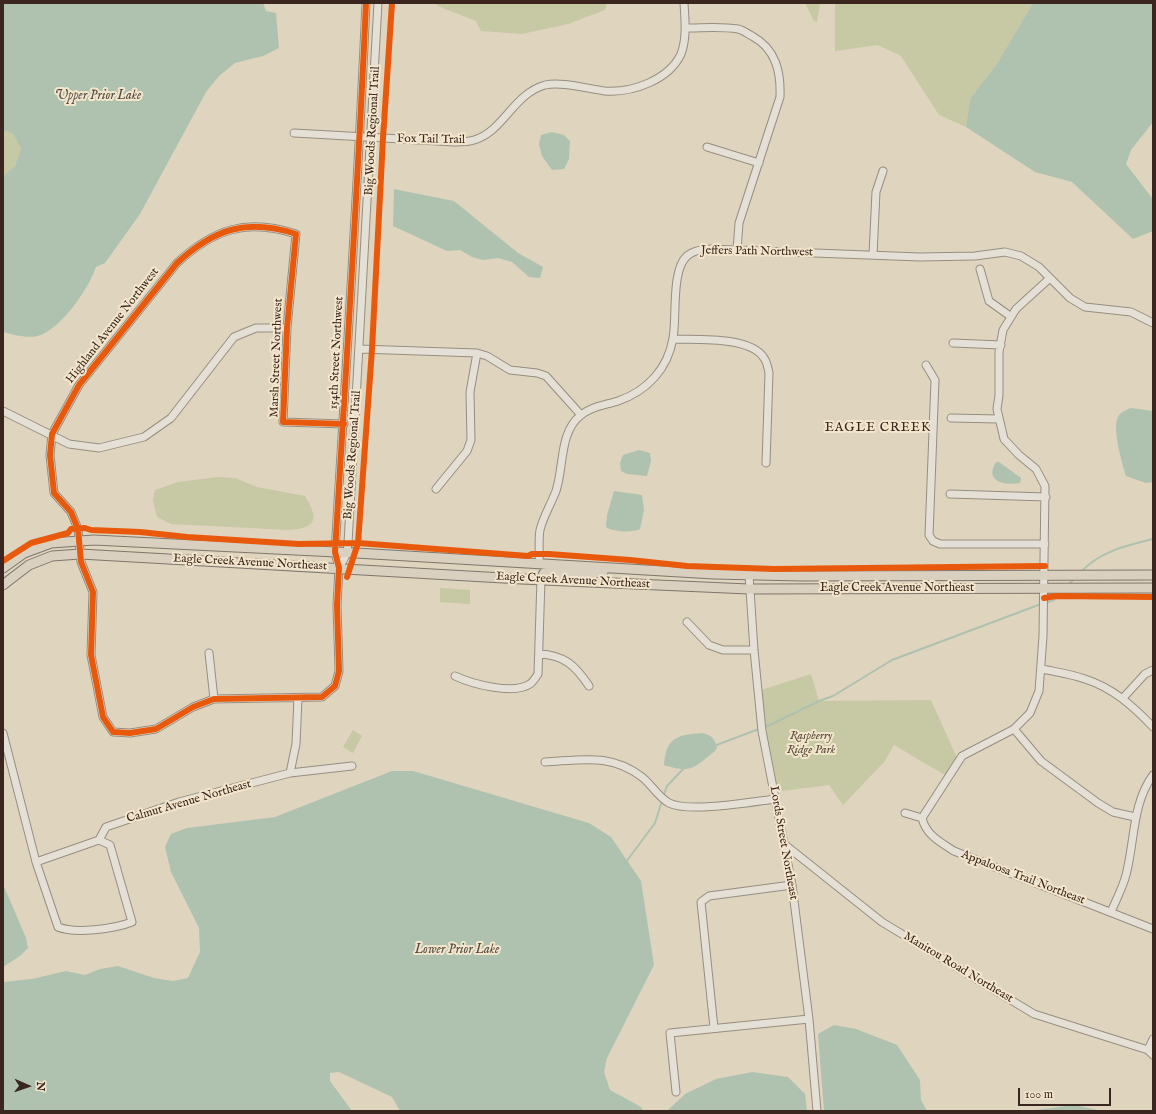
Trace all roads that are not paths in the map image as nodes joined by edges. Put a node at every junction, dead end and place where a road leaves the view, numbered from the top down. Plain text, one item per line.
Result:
1 (366, 3) edge
2 (378, 3) edge
3 (684, 3) edge
4 (685, 28) junction
5 (294, 133) dead end
6 (360, 137) junction
7 (371, 138) junction
8 (707, 147) dead end
9 (759, 163) junction
10 (883, 171) dead end
11 (296, 234) joint
12 (737, 250) junction
13 (873, 255) junction
14 (980, 269) dead end
15 (1050, 278) junction
16 (1010, 316) junction
17 (1153, 323) edge
18 (287, 328) junction
19 (673, 339) junction
20 (953, 343) dead end
21 (1000, 345) junction
22 (360, 349) junction
23 (477, 353) junction
24 (926, 365) dead end
25 (3, 411) edge
26 (581, 415) junction
27 (951, 418) dead end
28 (999, 419) junction
29 (344, 424) junction
30 (52, 434) junction
31 (766, 463) dead end
32 (436, 489) dead end
33 (950, 494) dead end
34 (1046, 497) junction
35 (1045, 544) junction
36 (79, 547) junction
37 (335, 552) junction
38 (347, 552) junction
39 (539, 564) junction
40 (3, 568) edge
41 (339, 568) junction
42 (616, 569) junction
43 (749, 575) junction
44 (1045, 575) junction
45 (1153, 575) edge
46 (541, 579) junction
47 (3, 585) edge
48 (1044, 588) junction
49 (1153, 588) edge
50 (749, 589) junction
51 (686, 622) dead end
52 (754, 650) junction
53 (209, 654) dead end
54 (538, 654) junction
55 (1042, 669) junction
56 (1153, 670) edge
57 (455, 676) dead end
58 (589, 686) dead end
59 (298, 698) junction
60 (1123, 698) junction
61 (214, 699) junction
62 (1153, 727) edge
63 (1014, 729) junction
64 (3, 733) edge
65 (545, 762) dead end
66 (352, 766) dead end
67 (290, 773) junction
68 (1153, 775) edge
69 (775, 799) junction
70 (905, 813) dead end
71 (1135, 817) junction
72 (922, 818) junction
73 (99, 840) junction
74 (784, 844) junction
75 (36, 862) junction
76 (792, 885) junction
77 (1111, 912) junction
78 (1153, 929) edge
79 (809, 1019) junction
80 (714, 1028) junction
81 (1153, 1039) edge
82 (1151, 1052) edge
83 (676, 1092) dead end
84 (817, 1111) edge

1 - 6 street, 154th Street Northwest
2 - 7 street, 154th Street Northwest
3 - 4 street, Fox Tail Trail
4 - 7 street, Fox Tail Trail
4 - 9 street
5 - 6 street, Fox Tail Trail
6 - 7 street, Fox Tail Trail
6 - 29 street, 154th Street Northwest
7 - 22 street, 154th Street Northwest
8 - 9 street
9 - 12 street
10 - 13 street
11 - 18 street, Marsh Street Northwest
11 - 30 street, Highland Avenue Northwest
12 - 13 street, Jeffers Path Northwest
12 - 19 street, Jeffers Path Northwest
13 - 15 street, Jeffers Path Northwest
14 - 16 street
15 - 16 street
15 - 17 street, Jeffers Path Northwest
16 - 21 street
18 - 29 street, Marsh Street Northwest
18 - 30 street
19 - 26 street, Jeffers Path Northwest
19 - 31 street
20 - 21 street
21 - 28 street
22 - 23 street
22 - 38 street, 154th Street Northwest
23 - 26 street
23 - 32 street
24 - 35 street
25 - 30 street
26 - 39 street, Jeffers Path Northwest
27 - 28 street
28 - 34 street
29 - 37 street, 154th Street Northwest
30 - 36 street, Highland Avenue Northwest
33 - 34 street
34 - 35 street
35 - 44 street
36 - 37 main road, Eagle Creek Avenue Northeast
36 - 40 main road, Eagle Creek Avenue Northeast
36 - 41 main road, Eagle Creek Avenue Northeast
36 - 47 main road, Eagle Creek Avenue Northeast
36 - 61 street, Highland Avenue Northwest
37 - 38 main road, Eagle Creek Avenue Northeast
37 - 41 street, 154th Street Northwest
38 - 39 main road, Eagle Creek Avenue Northeast
38 - 41 street, 154th Street Northwest
39 - 42 main road, Eagle Creek Avenue Northeast
41 - 46 main road, Eagle Creek Avenue Northeast
41 - 59 street, 154th Street Northwest
42 - 43 main road, Eagle Creek Avenue Northeast
42 - 46 main road
43 - 44 main road, Eagle Creek Avenue Northeast
43 - 50 street, Lords Street Northeast
44 - 45 main road, Eagle Creek Avenue Northeast
44 - 48 street
46 - 50 main road, Eagle Creek Avenue Northeast
46 - 54 street
48 - 49 main road, Eagle Creek Avenue Northeast
48 - 50 main road, Eagle Creek Avenue Northeast
48 - 55 street
50 - 52 street, Lords Street Northeast
51 - 52 street
52 - 69 street, Lords Street Northeast
53 - 61 street
54 - 57 street
54 - 58 street
55 - 60 street
55 - 63 street
56 - 60 street
59 - 61 street, 154th Street Northwest
59 - 67 street
60 - 62 street
63 - 71 street
63 - 72 street
64 - 75 street
65 - 69 street
66 - 67 street, Calmut Avenue Northeast
67 - 73 street, Calmut Avenue Northeast
68 - 71 street
69 - 74 street, Lords Street Northeast
70 - 72 street
71 - 77 street
72 - 77 street, Appaloosa Trail Northeast
73 - 75 street
73 - 75 street
74 - 76 street, Lords Street Northeast
74 - 82 street, Manitou Road Northeast
76 - 79 street, Lords Street Northeast
76 - 80 street
77 - 78 street, Appaloosa Trail Northeast
79 - 80 street
79 - 84 street, Lords Street Northeast
80 - 83 street
81 - 82 street

